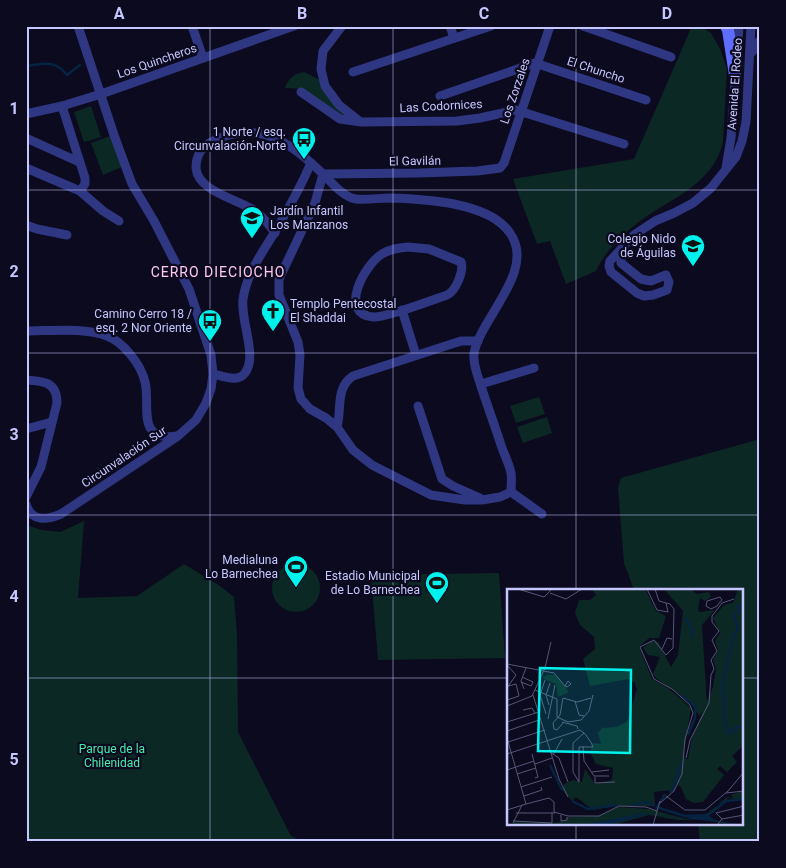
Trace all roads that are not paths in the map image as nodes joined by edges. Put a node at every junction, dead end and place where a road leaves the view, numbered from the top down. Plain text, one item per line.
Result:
1 (78, 26) edge
2 (192, 26) edge
3 (294, 26) edge
4 (342, 26) edge
5 (450, 26) edge
6 (491, 26) edge
7 (550, 26) edge
8 (583, 26) edge
9 (726, 26) edge
10 (740, 26) edge
11 (753, 26) edge
12 (760, 33) edge
13 (454, 38) junction
14 (760, 40) edge
15 (671, 57) dead end
16 (203, 58) junction
17 (538, 64) junction
18 (749, 67) junction
19 (353, 72) dead end
20 (734, 75) junction
21 (301, 92) dead end
22 (101, 94) junction
23 (440, 96) dead end
24 (646, 100) dead end
25 (62, 106) junction
26 (522, 111) junction
27 (26, 114) edge
28 (360, 122) junction
29 (26, 138) edge
30 (731, 138) junction
31 (742, 141) junction
32 (624, 144) dead end
33 (79, 162) junction
34 (312, 163) junction
35 (504, 163) joint
36 (26, 168) edge
37 (726, 168) junction
38 (323, 174) junction
39 (80, 191) junction
40 (119, 221) dead end
41 (26, 225) edge
42 (275, 233) junction
43 (67, 235) dead end
44 (622, 248) junction
45 (402, 310) junction
46 (26, 331) edge
47 (478, 341) junction
48 (416, 355) junction
49 (534, 368) dead end
50 (213, 374) junction
51 (26, 380) edge
52 (481, 384) junction
53 (418, 406) dead end
54 (52, 422) junction
55 (337, 427) junction
56 (26, 428) edge
57 (178, 436) junction
58 (510, 492) junction
59 (26, 497) edge
60 (483, 500) junction
61 (26, 504) edge
62 (542, 514) dead end

1 - 22 street
2 - 16 street
3 - 16 street, Los Quincheros
4 - 28 street
5 - 13 street
6 - 13 street
7 - 17 street, Los Zorzales
8 - 15 street
9 - 20 street
10 - 20 street, Avenida El Rodeo
11 - 12 street
11 - 18 street, Avenida El Rodeo
13 - 19 street
14 - 18 street
16 - 22 street, Los Quincheros
17 - 23 street, Las Codornices
17 - 24 street, El Chuncho
17 - 26 street, Los Zorzales
18 - 31 street, Avenida El Rodeo
20 - 30 street, Avenida El Rodeo
21 - 28 street, Las Codornices
22 - 25 street, Los Quincheros
22 - 50 street
25 - 27 street, Los Quincheros
25 - 33 street
26 - 28 street, Las Codornices
26 - 32 street
26 - 35 street, Los Zorzales
29 - 33 street
30 - 31 street
30 - 37 street, Avenida El Rodeo
31 - 37 street, Avenida El Rodeo
33 - 39 street
34 - 38 street
34 - 42 street
34 - 42 street
35 - 38 street, El Gavilán
36 - 39 street
37 - 44 street, Avenida El Rodeo
38 - 47 street
38 - 55 street
39 - 40 street
41 - 43 street
42 - 50 street
44 - 44 street, Avenida El Rodeo
45 - 45 street
45 - 48 street
46 - 57 street, Circunvalación Sur
47 - 48 street
47 - 52 street
48 - 55 street
49 - 52 street
50 - 57 street
51 - 54 street
52 - 58 street
53 - 60 street
54 - 56 street
54 - 59 street
55 - 60 street
57 - 61 street, Circunvalación Sur
58 - 60 street
58 - 62 street

